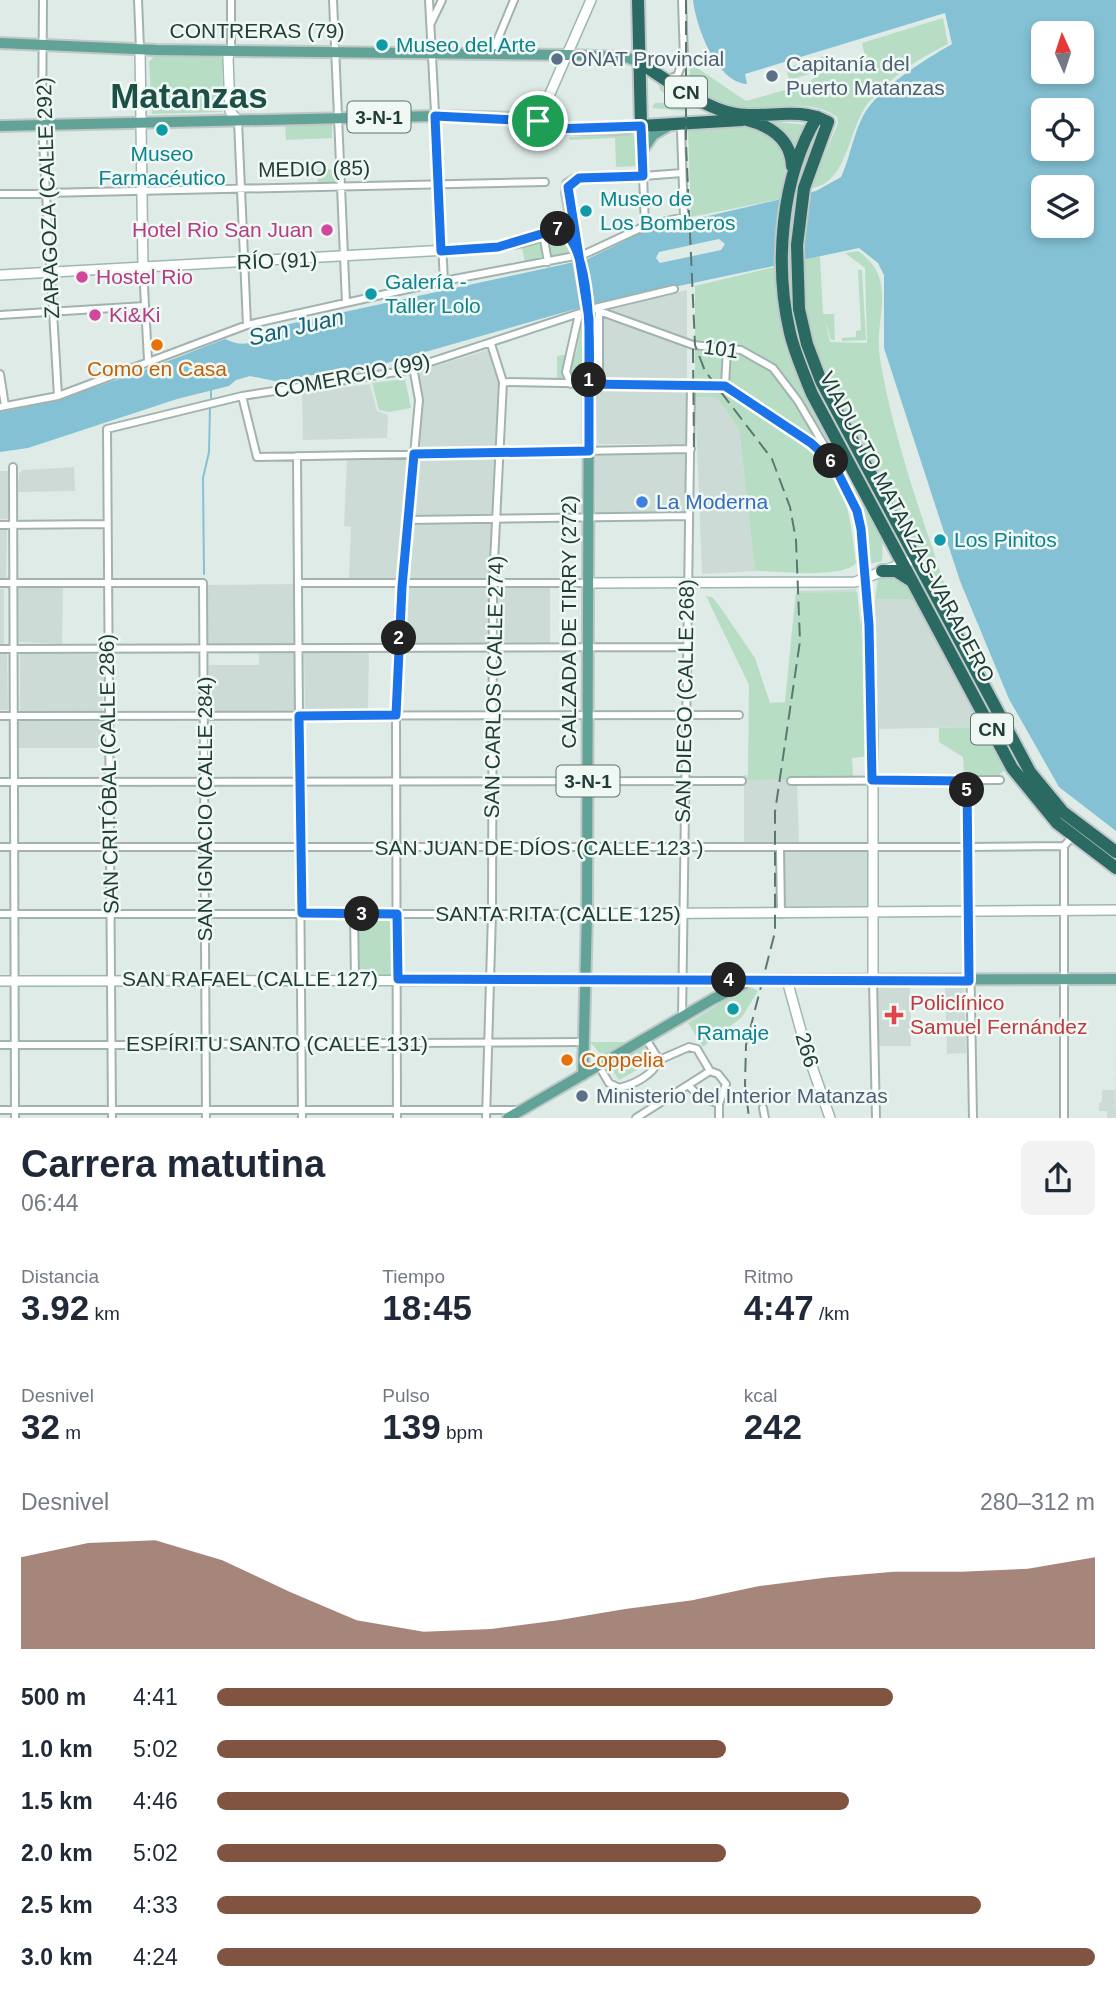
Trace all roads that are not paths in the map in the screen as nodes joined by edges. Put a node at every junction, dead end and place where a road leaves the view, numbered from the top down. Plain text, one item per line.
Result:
1 (43, 0) edge
2 (138, 0) edge
3 (231, 0) edge
4 (333, 0) edge
5 (429, 0) edge
6 (442, 0) edge
7 (514, 0) edge
8 (591, 0) edge
9 (638, 0) edge
10 (682, 0) edge
11 (430, 24) junction
12 (0, 43) edge
13 (43, 46) junction
14 (139, 49) junction
15 (156, 50) junction
16 (215, 50) junction
17 (231, 50) junction
18 (335, 50) junction
19 (431, 51) junction
20 (492, 53) junction
21 (568, 55) junction
22 (639, 62) junction
23 (228, 64) junction
24 (140, 66) junction
25 (665, 79) junction
26 (141, 103) junction
27 (230, 111) junction
28 (435, 116) junction
29 (336, 118) junction
30 (747, 120) junction
31 (219, 121) junction
32 (238, 121) junction
33 (538, 121) junction
34 (141, 122) junction
35 (158, 122) junction
36 (821, 122) junction
37 (42, 125) junction
38 (0, 126) edge
39 (641, 126) junction
40 (677, 127) junction
41 (642, 151) junction
42 (682, 173) junction
43 (643, 176) junction
44 (545, 182) dead end
45 (438, 185) junction
46 (339, 187) junction
47 (241, 190) junction
48 (797, 190) junction
49 (141, 192) junction
50 (46, 193) junction
51 (0, 194) edge
52 (570, 214) junction
53 (645, 226) junction
54 (547, 232) junction
55 (577, 250) junction
56 (441, 251) junction
57 (343, 258) junction
58 (244, 262) junction
59 (548, 262) junction
60 (143, 268) junction
61 (50, 273) junction
62 (0, 275) edge
63 (444, 281) junction
64 (674, 289) dead end
65 (346, 303) junction
66 (145, 306) junction
67 (52, 312) junction
68 (590, 313) junction
69 (0, 315) edge
70 (247, 325) junction
71 (491, 344) junction
72 (727, 348) junction
73 (148, 360) junction
74 (412, 367) junction
75 (0, 374) edge
76 (503, 382) junction
77 (571, 384) junction
78 (594, 385) junction
79 (691, 385) junction
80 (725, 386) junction
81 (58, 396) junction
82 (242, 396) junction
83 (2, 407) edge
84 (107, 429) joint
85 (691, 449) junction
86 (589, 451) junction
87 (500, 452) junction
88 (414, 454) junction
89 (297, 456) junction
90 (833, 463) junction
91 (13, 467) dead end
92 (688, 516) junction
93 (588, 517) junction
94 (497, 519) junction
95 (408, 520) junction
96 (13, 524) junction
97 (107, 524) junction
98 (0, 525) edge
99 (892, 541) junction
100 (909, 561) junction
101 (882, 571) junction
102 (865, 578) junction
103 (402, 582) junction
104 (493, 582) junction
105 (0, 583) edge
106 (12, 583) junction
107 (107, 583) junction
108 (299, 583) junction
109 (587, 583) junction
110 (686, 584) junction
111 (914, 584) junction
112 (686, 647) junction
113 (588, 648) junction
114 (0, 649) edge
115 (13, 649) junction
116 (107, 649) junction
117 (203, 649) junction
118 (300, 649) junction
119 (398, 649) junction
120 (493, 650) junction
121 (492, 714) junction
122 (396, 715) junction
123 (588, 715) junction
124 (686, 715) junction
125 (739, 715) dead end
126 (0, 716) edge
127 (299, 716) junction
128 (14, 717) junction
129 (107, 717) junction
130 (204, 717) junction
131 (685, 780) junction
132 (872, 780) junction
133 (1000, 780) dead end
134 (743, 781) dead end
135 (791, 781) dead end
136 (967, 781) junction
137 (0, 782) edge
138 (13, 782) junction
139 (588, 782) junction
140 (109, 783) junction
141 (204, 783) junction
142 (299, 783) junction
143 (396, 783) junction
144 (492, 783) junction
145 (1068, 841) junction
146 (0, 847) edge
147 (13, 847) junction
148 (204, 847) junction
149 (967, 847) junction
150 (111, 848) junction
151 (300, 848) junction
152 (396, 848) junction
153 (492, 848) junction
154 (588, 848) junction
155 (682, 848) junction
156 (780, 848) junction
157 (874, 848) junction
158 (1116, 852) edge
159 (1116, 868) edge
160 (1116, 910) edge
161 (969, 911) junction
162 (1064, 911) junction
163 (112, 913) junction
164 (205, 913) junction
165 (302, 913) junction
166 (681, 913) junction
167 (0, 914) edge
168 (13, 914) junction
169 (354, 914) junction
170 (397, 914) junction
171 (492, 914) junction
172 (587, 914) junction
173 (781, 914) junction
174 (874, 914) junction
175 (206, 978) junction
176 (586, 978) junction
177 (680, 978) junction
178 (304, 979) junction
179 (355, 979) junction
180 (398, 979) junction
181 (489, 979) junction
182 (1065, 979) junction
183 (1116, 979) edge
184 (111, 980) junction
185 (752, 980) junction
186 (787, 980) junction
187 (873, 980) junction
188 (0, 981) edge
189 (14, 981) junction
190 (969, 981) junction
191 (682, 1018) junction
192 (646, 1039) junction
193 (111, 1044) junction
194 (207, 1044) junction
195 (399, 1044) junction
196 (488, 1044) junction
197 (0, 1045) edge
198 (15, 1045) junction
199 (303, 1045) junction
200 (585, 1047) junction
201 (659, 1060) junction
202 (598, 1067) junction
203 (710, 1071) junction
204 (583, 1074) junction
205 (688, 1085) junction
206 (719, 1104) junction
207 (763, 1108) dead end
208 (397, 1109) junction
209 (486, 1109) junction
210 (0, 1110) edge
211 (302, 1110) junction
212 (520, 1110) junction
213 (15, 1114) edge
214 (112, 1114) edge
215 (206, 1114) edge
216 (302, 1118) edge
217 (397, 1118) edge
218 (486, 1118) edge
219 (508, 1118) edge
220 (636, 1118) edge
221 (719, 1118) edge
222 (765, 1118) edge
223 (830, 1118) edge
224 (876, 1118) edge
225 (973, 1118) edge
226 (1064, 1118) edge

1 - 13 street, ZARAGOZA (CALLE 292)
2 - 14 street
3 - 17 street
4 - 18 street
5 - 11 street
6 - 11 street
7 - 20 street
8 - 21 street
9 - 22 highway, CN
10 - 25 street
11 - 19 street
12 - 13 main road, CONTRERAS (79)
13 - 14 main road, CONTRERAS (79)
13 - 37 street, ZARAGOZA (CALLE 292)
14 - 15 main road, CONTRERAS (79)
14 - 24 street
15 - 16 main road, CONTRERAS (79)
15 - 24 street
16 - 17 main road, CONTRERAS (79)
16 - 23 street
17 - 18 main road, CONTRERAS (79)
17 - 23 street
18 - 19 main road, CONTRERAS (79)
18 - 29 street
19 - 20 main road, CONTRERAS (79)
19 - 28 street
20 - 21 main road, CONTRERAS (79)
21 - 22 main road, CONTRERAS (79)
21 - 33 street
22 - 25 highway, CN
22 - 39 highway, CN
23 - 27 street
24 - 26 street
25 - 36 highway, CN
26 - 34 street
26 - 35 street
27 - 31 street
27 - 32 street
28 - 29 main road, 3-N-1
28 - 33 main road, 3-N-1
28 - 45 street
29 - 32 main road, 3-N-1
29 - 46 street
30 - 36 highway, CN
30 - 40 highway, CN
30 - 48 highway, CN
31 - 32 main road, 3-N-1
31 - 35 main road, 3-N-1
32 - 47 street
33 - 39 main road, 3-N-1
34 - 35 main road, 3-N-1
34 - 37 main road, 3-N-1
34 - 49 street
36 - 48 highway, VIADUCTO MATANZAS-VARADERO / CN
37 - 38 main road, 3-N-1
37 - 50 street, ZARAGOZA (CALLE 292)
39 - 40 highway, CN
39 - 41 main road
40 - 41 main road
40 - 42 street
41 - 43 main road
42 - 43 street
42 - 53 street
43 - 52 main road, 3-N-1
43 - 53 street
44 - 45 street, MEDIO (85)
45 - 46 street, MEDIO (85)
45 - 56 street
46 - 47 street, MEDIO (85)
46 - 57 street
47 - 49 street, MEDIO (85)
47 - 58 street
48 - 99 highway, VIADUCTO MATANZAS-VARADERO / CN
48 - 100 highway, VIADUCTO MATANZAS-VARADERO / CN
49 - 50 street, MEDIO (85)
49 - 60 street
50 - 51 street, MEDIO (85)
50 - 61 street, ZARAGOZA (CALLE 292)
52 - 54 street
52 - 55 main road, 3-N-1
53 - 59 street
54 - 55 street
54 - 56 street, RÍO (91)
54 - 59 street
55 - 68 main road, 3-N-1, bridge
56 - 57 street, RÍO (91)
56 - 63 street
57 - 58 street, RÍO (91)
57 - 65 street
58 - 60 street, RÍO (91)
58 - 70 street
59 - 63 street
60 - 61 street, RÍO (91)
60 - 66 street
61 - 62 street, RÍO (91)
61 - 67 street, ZARAGOZA (CALLE 292)
63 - 65 street
64 - 68 street, COMERCIO (99)
65 - 70 street
66 - 67 street
66 - 73 street
67 - 69 street
67 - 81 street, ZARAGOZA (CALLE 292)
68 - 71 street, COMERCIO (99)
68 - 72 street, 101
68 - 77 street
68 - 78 main road, CALZADA DE TIRRY (272) / 3-N-1
70 - 73 street
71 - 74 street, COMERCIO (99)
71 - 76 street, SAN CARLOS (CALLE 274)
72 - 80 street
72 - 90 street, 101
73 - 81 street
74 - 82 street, COMERCIO (99)
74 - 88 street
75 - 83 street
76 - 77 street
76 - 87 street, SAN CARLOS (CALLE 274)
77 - 78 street
78 - 79 street
78 - 86 main road, CALZADA DE TIRRY (272) / 3-N-1
79 - 80 street
79 - 85 street, SAN DIEGO (CALLE 268)
80 - 90 street
81 - 83 street
82 - 84 street, COMERCIO (99)
82 - 89 street
84 - 97 street, SAN CRITÓBAL (CALLE 286)
85 - 86 street
85 - 92 street, SAN DIEGO (CALLE 268)
86 - 87 street
86 - 93 main road, CALZADA DE TIRRY (272) / 3-N-1
87 - 88 street
87 - 94 street, SAN CARLOS (CALLE 274)
88 - 89 street
88 - 95 street
89 - 108 street
90 - 102 street, 101
91 - 96 street
92 - 93 street
92 - 110 street, SAN DIEGO (CALLE 268)
93 - 94 street
93 - 109 main road, CALZADA DE TIRRY (272) / 3-N-1
94 - 95 street
94 - 104 street, SAN CARLOS (CALLE 274)
95 - 103 street
96 - 97 street
96 - 98 street
96 - 106 street
97 - 107 street, SAN CRITÓBAL (CALLE 286)
99 - 100 highway, VIADUCTO MATANZAS-VARADERO / CN
99 - 101 highway
100 - 101 street
100 - 111 highway, VIADUCTO MATANZAS-VARADERO / CN
100 - 158 highway, VIADUCTO MATANZAS-VARADERO / CN
101 - 102 street
101 - 111 highway
102 - 110 street
102 - 132 street
103 - 104 street
103 - 108 street
103 - 119 street
104 - 109 street
104 - 120 street, SAN CARLOS (CALLE 274)
105 - 106 street
106 - 107 street
106 - 115 street
107 - 116 street, SAN CRITÓBAL (CALLE 286)
107 - 117 street, SAN IGNACIO (CALLE 284)
108 - 118 street
109 - 110 street
109 - 113 main road, CALZADA DE TIRRY (272) / 3-N-1
110 - 112 street, SAN DIEGO (CALLE 268)
111 - 145 highway, VIADUCTO MATANZAS-VARADERO / CN
112 - 113 street
112 - 124 street, SAN DIEGO (CALLE 268)
113 - 120 street
113 - 123 main road, CALZADA DE TIRRY (272) / 3-N-1
114 - 115 street
115 - 116 street
115 - 128 street
116 - 117 street
116 - 129 street, SAN CRITÓBAL (CALLE 286)
117 - 118 street
117 - 130 street, SAN IGNACIO (CALLE 284)
118 - 119 street
118 - 127 street
119 - 120 street
119 - 122 street
120 - 121 street, SAN CARLOS (CALLE 274)
121 - 122 street
121 - 123 street
121 - 144 street, SAN CARLOS (CALLE 274)
122 - 127 street
122 - 143 street
123 - 124 street
123 - 139 main road, CALZADA DE TIRRY (272) / 3-N-1
124 - 125 street
124 - 131 street, SAN DIEGO (CALLE 268)
126 - 128 street
127 - 130 street
127 - 142 street
128 - 129 street
128 - 138 street
129 - 130 street
129 - 140 street, SAN CRITÓBAL (CALLE 286)
130 - 141 street, SAN IGNACIO (CALLE 284)
131 - 134 street
131 - 139 street
131 - 155 street, SAN DIEGO (CALLE 268)
132 - 135 street
132 - 136 street
132 - 157 street
133 - 136 street
136 - 149 street
137 - 138 street
138 - 140 street
138 - 147 street
139 - 144 street
139 - 154 main road, CALZADA DE TIRRY (272) / 3-N-1
140 - 141 street
140 - 150 street, SAN CRITÓBAL (CALLE 286)
141 - 142 street
141 - 148 street, SAN IGNACIO (CALLE 284)
142 - 143 street
142 - 151 street
143 - 144 street
143 - 152 street
144 - 153 street, SAN CARLOS (CALLE 274)
145 - 149 street, SAN JUAN DE DÍOS (CALLE 123 )
145 - 159 highway, VIADUCTO MATANZAS-VARADERO / CN
145 - 162 street
146 - 147 street, SAN JUAN DE DÍOS (CALLE 123 )
147 - 150 street, SAN JUAN DE DÍOS (CALLE 123 )
147 - 168 street
148 - 150 street, SAN JUAN DE DÍOS (CALLE 123 )
148 - 151 street, SAN JUAN DE DÍOS (CALLE 123 )
148 - 164 street, SAN IGNACIO (CALLE 284)
149 - 157 street, SAN JUAN DE DÍOS (CALLE 123 )
149 - 161 street
150 - 163 street, SAN CRITÓBAL (CALLE 286)
151 - 152 street, SAN JUAN DE DÍOS (CALLE 123 )
151 - 165 street
152 - 153 street, SAN JUAN DE DÍOS (CALLE 123 )
152 - 170 street
153 - 154 street, SAN JUAN DE DÍOS (CALLE 123 )
153 - 171 street, SAN CARLOS (CALLE 274)
154 - 155 street, SAN JUAN DE DÍOS (CALLE 123 )
154 - 172 main road, CALZADA DE TIRRY (272) / 3-N-1
155 - 156 street, SAN JUAN DE DÍOS (CALLE 123 )
155 - 166 street, SAN DIEGO (CALLE 268)
156 - 157 street, SAN JUAN DE DÍOS (CALLE 123 )
156 - 173 street
157 - 174 street
160 - 162 street, SANTA RITA (CALLE 125)
161 - 162 street, SANTA RITA (CALLE 125)
161 - 174 street, SANTA RITA (CALLE 125)
161 - 190 street
162 - 182 street
163 - 164 street, SANTA RITA (CALLE 125)
163 - 168 street, SANTA RITA (CALLE 125)
163 - 184 street, SAN CRITÓBAL (CALLE 286)
164 - 165 street, SANTA RITA (CALLE 125)
164 - 175 street, SAN IGNACIO (CALLE 284)
165 - 169 street, SANTA RITA (CALLE 125)
165 - 178 street
166 - 172 street, SANTA RITA (CALLE 125)
166 - 173 street, SANTA RITA (CALLE 125)
166 - 177 street, SAN DIEGO (CALLE 268)
167 - 168 street, SANTA RITA (CALLE 125)
168 - 189 street
169 - 170 street, SANTA RITA (CALLE 125)
169 - 179 street
170 - 171 street, SANTA RITA (CALLE 125)
170 - 180 street
171 - 172 street, SANTA RITA (CALLE 125)
171 - 181 street, SAN CARLOS (CALLE 274)
172 - 176 main road, CALZADA DE TIRRY (272) / 3-N-1
173 - 174 street, SANTA RITA (CALLE 125)
174 - 187 street
175 - 178 street, SAN RAFAEL (CALLE 127)
175 - 184 street, SAN RAFAEL (CALLE 127)
175 - 194 street, SAN IGNACIO (CALLE 284)
176 - 177 street, SAN RAFAEL (CALLE 127)
176 - 181 street, SAN RAFAEL (CALLE 127)
176 - 200 main road, CALZADA DE TIRRY (272) / 3-N-1
177 - 185 street, SAN RAFAEL (CALLE 127)
177 - 191 street, SAN DIEGO (CALLE 268)
178 - 179 street, SAN RAFAEL (CALLE 127)
178 - 199 street
179 - 180 street, SAN RAFAEL (CALLE 127)
180 - 181 street, SAN RAFAEL (CALLE 127)
180 - 195 street
181 - 196 street, SAN CARLOS (CALLE 274)
182 - 183 main road
182 - 190 main road
182 - 226 street
184 - 189 street, SAN RAFAEL (CALLE 127)
184 - 193 street, SAN CRITÓBAL (CALLE 286)
185 - 186 main road
185 - 191 main road
186 - 187 main road
186 - 223 street, 266
187 - 190 main road
187 - 224 street
188 - 189 street, SAN RAFAEL (CALLE 127)
189 - 198 street
190 - 225 street
191 - 192 main road
192 - 201 street
192 - 202 main road
193 - 194 street, ESPÍRITU SANTO (CALLE 131)
193 - 198 street, ESPÍRITU SANTO (CALLE 131)
193 - 214 street, SAN CRITÓBAL (CALLE 286)
194 - 199 street, ESPÍRITU SANTO (CALLE 131)
194 - 215 street, SAN IGNACIO (CALLE 284)
195 - 196 street, ESPÍRITU SANTO (CALLE 131)
195 - 199 street, ESPÍRITU SANTO (CALLE 131)
195 - 208 street
196 - 200 street, ESPÍRITU SANTO (CALLE 131)
196 - 209 street, SAN CARLOS (CALLE 274)
197 - 198 street, ESPÍRITU SANTO (CALLE 131)
198 - 213 street
199 - 211 street
200 - 202 main road
200 - 204 main road, 3-N-1
201 - 202 street
201 - 203 street
202 - 204 main road
203 - 205 street
203 - 206 street
204 - 212 main road
205 - 206 street
205 - 220 street
206 - 221 street
207 - 222 street
208 - 209 street
208 - 211 street
208 - 217 street
209 - 212 street
209 - 218 street, SAN CARLOS (CALLE 274)
210 - 213 street
211 - 215 street
211 - 216 street
212 - 219 main road
213 - 214 street
214 - 215 street

